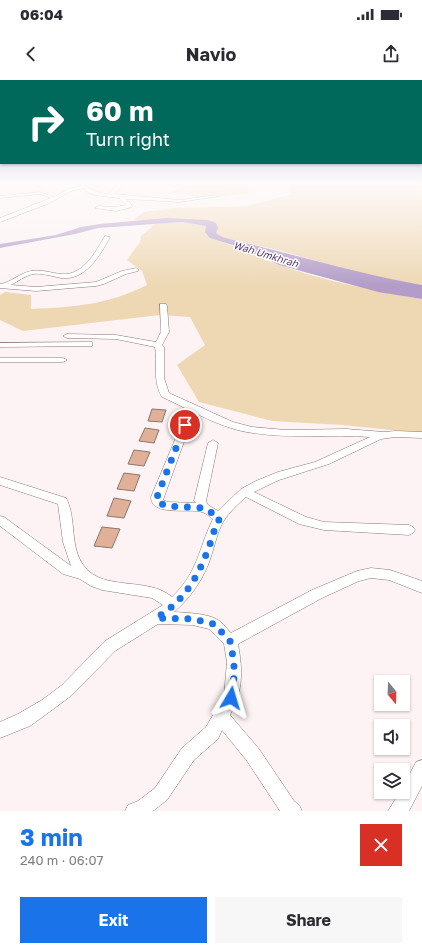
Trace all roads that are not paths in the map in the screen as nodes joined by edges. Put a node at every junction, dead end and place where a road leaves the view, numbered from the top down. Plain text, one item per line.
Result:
1 (107, 237) dead end
2 (136, 270) dead end
3 (2, 286) edge
4 (163, 306) dead end
5 (67, 336) dead end
6 (89, 344) dead end
7 (158, 345) junction
8 (0, 346) edge
9 (0, 360) edge
10 (63, 360) dead end
11 (185, 425) dead end
12 (388, 434) junction
13 (422, 435) edge
14 (213, 443) dead end
15 (0, 481) edge
16 (245, 492) junction
17 (204, 508) junction
18 (220, 518) junction
19 (0, 520) edge
20 (410, 530) dead end
21 (84, 575) junction
22 (422, 587) edge
23 (172, 606) junction
24 (156, 618) junction
25 (230, 641) junction
26 (222, 716) junction
27 (0, 730) edge
28 (422, 768) edge
29 (141, 810) edge
30 (293, 811) edge
31 (397, 811) edge

1 - 3 street
2 - 3 street
4 - 7 street
5 - 7 street
6 - 8 street
7 - 12 street
9 - 10 street
11 - 17 street
12 - 13 street
12 - 16 street
14 - 17 street
15 - 21 street
16 - 18 street
16 - 20 street
17 - 18 street
18 - 23 street
19 - 21 street
21 - 23 street
22 - 25 street
23 - 24 street
24 - 25 street
24 - 27 street
25 - 26 street
26 - 29 street
26 - 30 street
28 - 31 street

